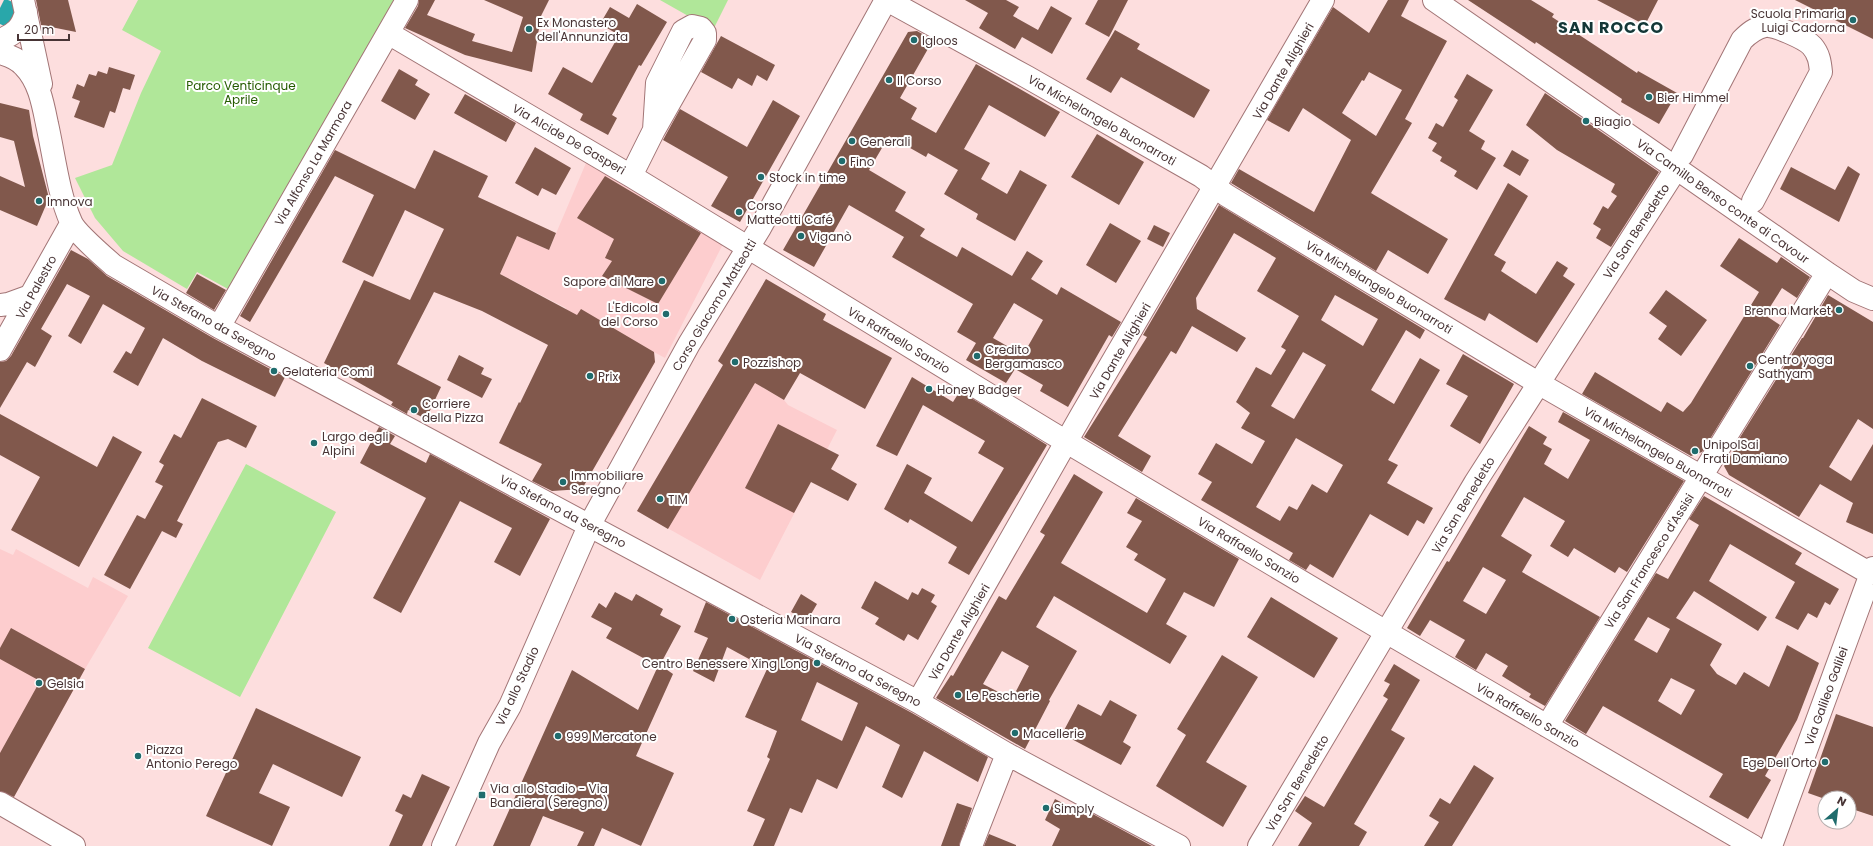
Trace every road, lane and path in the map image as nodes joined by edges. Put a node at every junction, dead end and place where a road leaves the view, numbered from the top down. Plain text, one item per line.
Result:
1 (408, 0) edge
2 (886, 0) edge
3 (1323, 0) edge
4 (1434, 0) edge
5 (25, 6) edge
6 (388, 33) junction
7 (0, 40) edge
8 (0, 53) edge
9 (41, 97) junction
10 (654, 130) dead end
11 (1679, 162) junction
12 (631, 176) junction
13 (1215, 188) junction
14 (1753, 202) dead end
15 (71, 224) junction
16 (749, 247) junction
17 (1827, 273) junction
18 (1864, 295) edge
19 (30, 296) junction
20 (0, 305) edge
21 (1873, 311) edge
22 (219, 327) junction
23 (0, 350) edge
24 (1538, 383) junction
25 (1067, 442) junction
26 (1701, 477) junction
27 (589, 526) junction
28 (1872, 571) edge
29 (1387, 632) junction
30 (918, 702) junction
31 (1547, 726) junction
32 (1007, 754) junction
33 (0, 803) edge
34 (68, 845) edge
35 (443, 846) edge
36 (971, 846) edge
37 (1179, 846) edge
38 (1259, 846) edge
39 (1753, 846) edge
40 (1771, 846) edge

1 - 6 street, Via Alfonso La Marmora
2 - 13 street, Via Michelangelo Buonarroti
2 - 16 street, Corso Giacomo Matteotti
3 - 13 street, Via Dante Alighieri
4 - 11 street, Via Camillo Benso conte di Cavour
5 - 7 street
5 - 9 street
6 - 12 street, Via Alcide De Gasperi
6 - 22 street, Via Alfonso La Marmora
8 - 9 street
9 - 15 street, Via Stefano da Seregno
10 - 12 street
11 - 14 street, Via San Benedetto
11 - 17 street, Via Camillo Benso conte di Cavour
11 - 24 street, Via San Benedetto
12 - 16 street, Via Alcide De Gasperi
13 - 24 street, Via Michelangelo Buonarroti
13 - 25 street, Via Dante Alighieri
15 - 19 street, Via Palestro
15 - 22 street, Via Stefano da Seregno
16 - 25 street, Via Raffaello Sanzio
16 - 27 street, Corso Giacomo Matteotti
17 - 18 street, Via Camillo Benso conte di Cavour
17 - 26 street, Via San Francesco d'Assisi
18 - 21 street, Via Camillo Benso conte di Cavour
19 - 20 street
19 - 23 street, Via Palestro
22 - 27 street, Via Stefano da Seregno
24 - 26 street, Via Michelangelo Buonarroti
24 - 29 street, Via San Benedetto
25 - 29 street, Via Raffaello Sanzio
25 - 30 street, Via Dante Alighieri
26 - 28 street, Via Michelangelo Buonarroti
26 - 31 street, Via San Francesco d'Assisi
27 - 30 street, Via Stefano da Seregno
27 - 35 street, Via allo Stadio
28 - 40 street, Via Galileo Galilei
29 - 31 street, Via Raffaello Sanzio
29 - 38 street, Via San Benedetto
30 - 32 street, Via Stefano da Seregno
31 - 39 street, Via Raffaello Sanzio
32 - 36 street
32 - 37 street, Via Stefano da Seregno
33 - 34 street

